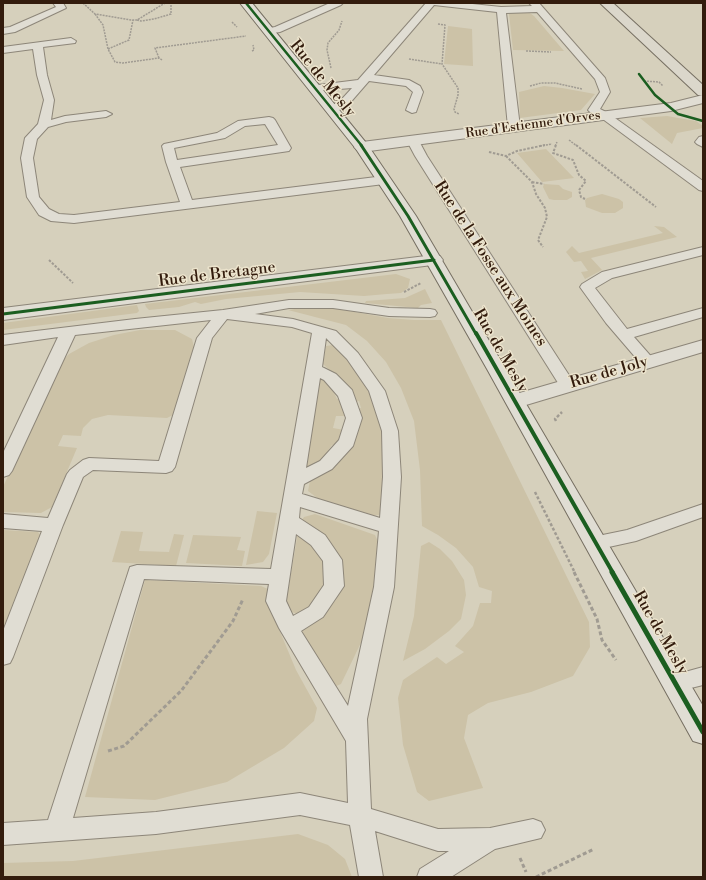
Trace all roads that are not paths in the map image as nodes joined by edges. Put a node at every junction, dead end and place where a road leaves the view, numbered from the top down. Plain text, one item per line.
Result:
1 (58, 3) edge
2 (246, 3) edge
3 (337, 3) edge
4 (431, 3) edge
5 (438, 3) edge
6 (606, 3) edge
7 (537, 6) edge
8 (501, 10) junction
9 (268, 31) junction
10 (3, 32) edge
11 (71, 41) dead end
12 (38, 45) junction
13 (3, 50) edge
14 (361, 82) junction
15 (314, 88) junction
16 (703, 92) edge
17 (703, 99) edge
18 (332, 110) junction
19 (412, 110) dead end
20 (106, 114) dead end
21 (604, 115) junction
22 (44, 125) junction
23 (514, 127) junction
24 (703, 139) edge
25 (413, 141) junction
26 (703, 144) edge
27 (362, 147) junction
28 (173, 164) junction
29 (384, 180) junction
30 (703, 187) edge
31 (187, 205) junction
32 (703, 251) edge
33 (434, 260) junction
34 (703, 312) edge
35 (430, 313) dead end
36 (3, 314) edge
37 (223, 314) junction
38 (69, 331) junction
39 (320, 331) junction
40 (624, 335) junction
41 (3, 340) edge
42 (703, 346) edge
43 (648, 362) junction
44 (313, 369) junction
45 (568, 386) junction
46 (516, 401) junction
47 (3, 470) edge
48 (294, 489) junction
49 (703, 510) edge
50 (289, 520) junction
51 (3, 521) edge
52 (54, 525) junction
53 (388, 527) junction
54 (595, 543) junction
55 (280, 577) junction
56 (288, 628) junction
57 (3, 658) edge
58 (703, 676) edge
59 (675, 683) junction
60 (703, 732) edge
61 (356, 738) junction
62 (360, 816) junction
63 (57, 830) junction
64 (533, 830) dead end
65 (3, 834) edge
66 (490, 839) junction
67 (372, 877) edge
68 (429, 877) edge

1 - 10 lane
2 - 9 street, Rue de Mesly
3 - 9 lane
4 - 14 lane
5 - 8 lane
6 - 16 main road
7 - 8 lane
7 - 21 lane
8 - 23 lane
9 - 15 street, Rue de Mesly
11 - 12 lane
12 - 13 lane
12 - 22 lane
14 - 15 lane
14 - 18 lane
14 - 19 lane
15 - 18 street, Rue de Mesly
17 - 21 street, Rue d'Estienne d'Orves
18 - 27 street, Rue de Mesly
20 - 22 lane
21 - 23 street, Rue d'Estienne d'Orves
21 - 30 lane
22 - 31 lane
23 - 25 street, Rue d'Estienne d'Orves
24 - 26 lane
25 - 27 street, Rue d'Estienne d'Orves
25 - 45 lane, Rue de la Fosse aux Moines
27 - 29 street, Rue de Mesly
28 - 28 lane
28 - 31 lane
29 - 31 lane
29 - 33 street, Rue de Mesly
32 - 40 lane
33 - 36 street, Rue de Bretagne
33 - 46 street, Rue de Mesly
34 - 40 lane
35 - 37 lane
37 - 38 lane
37 - 39 lane
37 - 52 lane
38 - 41 lane
38 - 47 lane
39 - 44 lane
39 - 53 lane
40 - 43 lane
42 - 43 street, Rue de Joly
43 - 45 street, Rue de Joly
44 - 48 lane
44 - 48 lane
45 - 46 street, Rue de Joly
46 - 54 street, Rue de Mesly
48 - 50 lane
48 - 53 lane
49 - 54 lane
50 - 55 lane
50 - 56 lane
51 - 52 lane
52 - 57 lane
53 - 61 lane
54 - 59 street, Rue de Mesly
55 - 56 lane
55 - 63 lane
56 - 61 lane
58 - 59 lane
59 - 60 street, Rue de Mesly
61 - 62 lane
62 - 63 lane
62 - 66 lane
62 - 67 lane
63 - 65 lane
64 - 66 lane
66 - 68 lane

